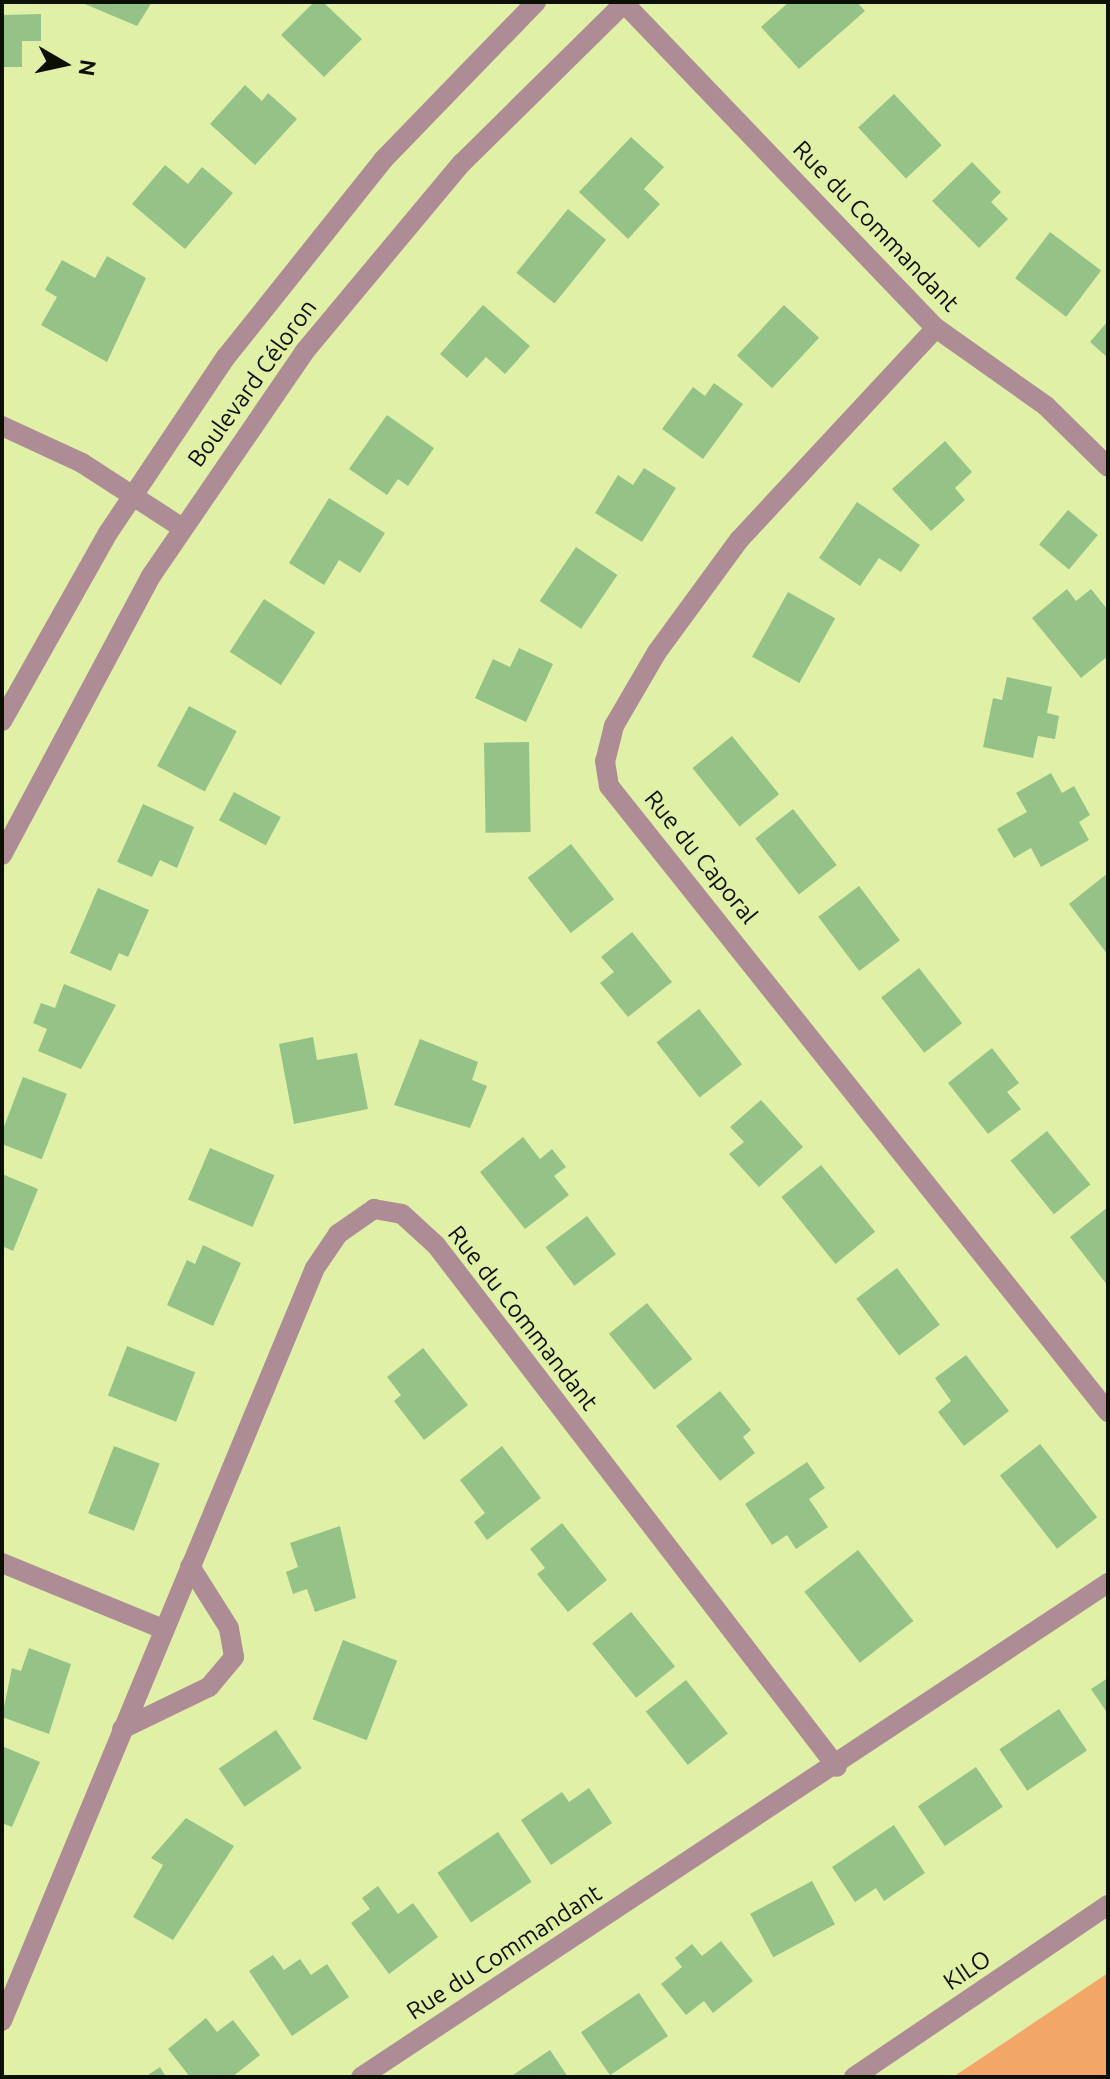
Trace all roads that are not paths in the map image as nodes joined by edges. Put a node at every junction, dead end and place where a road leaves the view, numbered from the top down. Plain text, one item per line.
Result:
1 (536, 2) edge
2 (624, 2) edge
3 (936, 328) junction
4 (2, 426) edge
5 (1108, 467) edge
6 (131, 495) junction
7 (181, 527) junction
8 (2, 721) edge
9 (2, 855) edge
10 (1108, 1412) edge
11 (2, 1563) edge
12 (190, 1566) junction
13 (1108, 1583) edge
14 (163, 1629) junction
15 (122, 1729) junction
16 (837, 1767) junction
17 (1108, 1905) edge
18 (2, 2021) edge
19 (361, 2077) edge
20 (854, 2077) edge

1 - 6 street, Boulevard Céloron
2 - 3 street, Rue du Commandant
2 - 7 street, Boulevard Céloron
3 - 5 street, Rue du Commandant
3 - 10 street, Rue du Caporal
4 - 6 street
6 - 7 street
6 - 8 street, Boulevard Céloron
7 - 9 street, Boulevard Céloron
11 - 14 street
12 - 14 street, Rue du Commandant
12 - 15 street
12 - 16 street, Rue du Commandant
13 - 16 street, Rue du Commandant
14 - 15 street, Rue du Commandant
15 - 18 street, Rue du Commandant
16 - 19 street, Rue du Commandant
17 - 20 street, KILO

